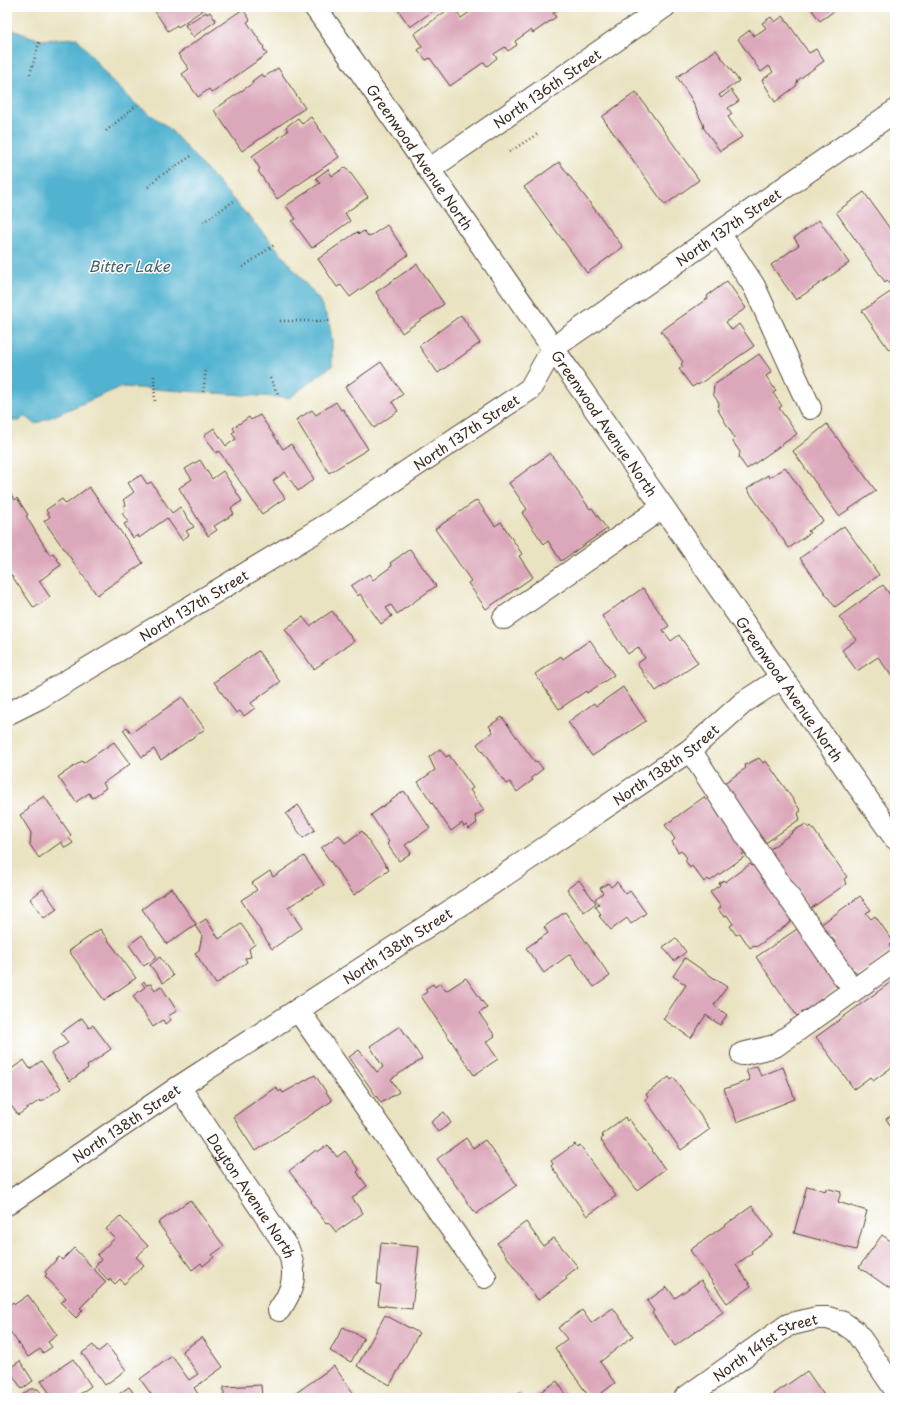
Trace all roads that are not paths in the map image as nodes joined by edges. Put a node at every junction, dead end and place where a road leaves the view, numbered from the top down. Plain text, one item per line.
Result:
1 (315, 7) edge
2 (664, 7) edge
3 (892, 119) edge
4 (430, 169) junction
5 (719, 233) junction
6 (553, 348) junction
7 (810, 408) dead end
8 (662, 507) junction
9 (504, 618) dead end
10 (780, 678) junction
11 (7, 714) edge
12 (690, 750) junction
13 (895, 838) edge
14 (895, 961) edge
15 (844, 977) dead end
16 (298, 1010) junction
17 (742, 1054) dead end
18 (179, 1087) junction
19 (7, 1204) edge
20 (485, 1277) dead end
21 (280, 1310) dead end
22 (895, 1389) edge
23 (685, 1398) edge

1 - 4 street, Greenwood Avenue North
2 - 4 street, North 136th Street
3 - 5 street, North 137th Street
4 - 6 street, Greenwood Avenue North
5 - 6 street, North 137th Street
5 - 7 street
6 - 8 street, Greenwood Avenue North
6 - 11 street, North 137th Street
8 - 9 street
8 - 10 street, Greenwood Avenue North
10 - 12 street, North 138th Street
10 - 13 street, Greenwood Avenue North
12 - 15 street
12 - 16 street, North 138th Street
14 - 17 street
16 - 18 street, North 138th Street
16 - 20 street
18 - 19 street, North 138th Street
18 - 21 street, Dayton Avenue North
22 - 23 street, North 141st Street

